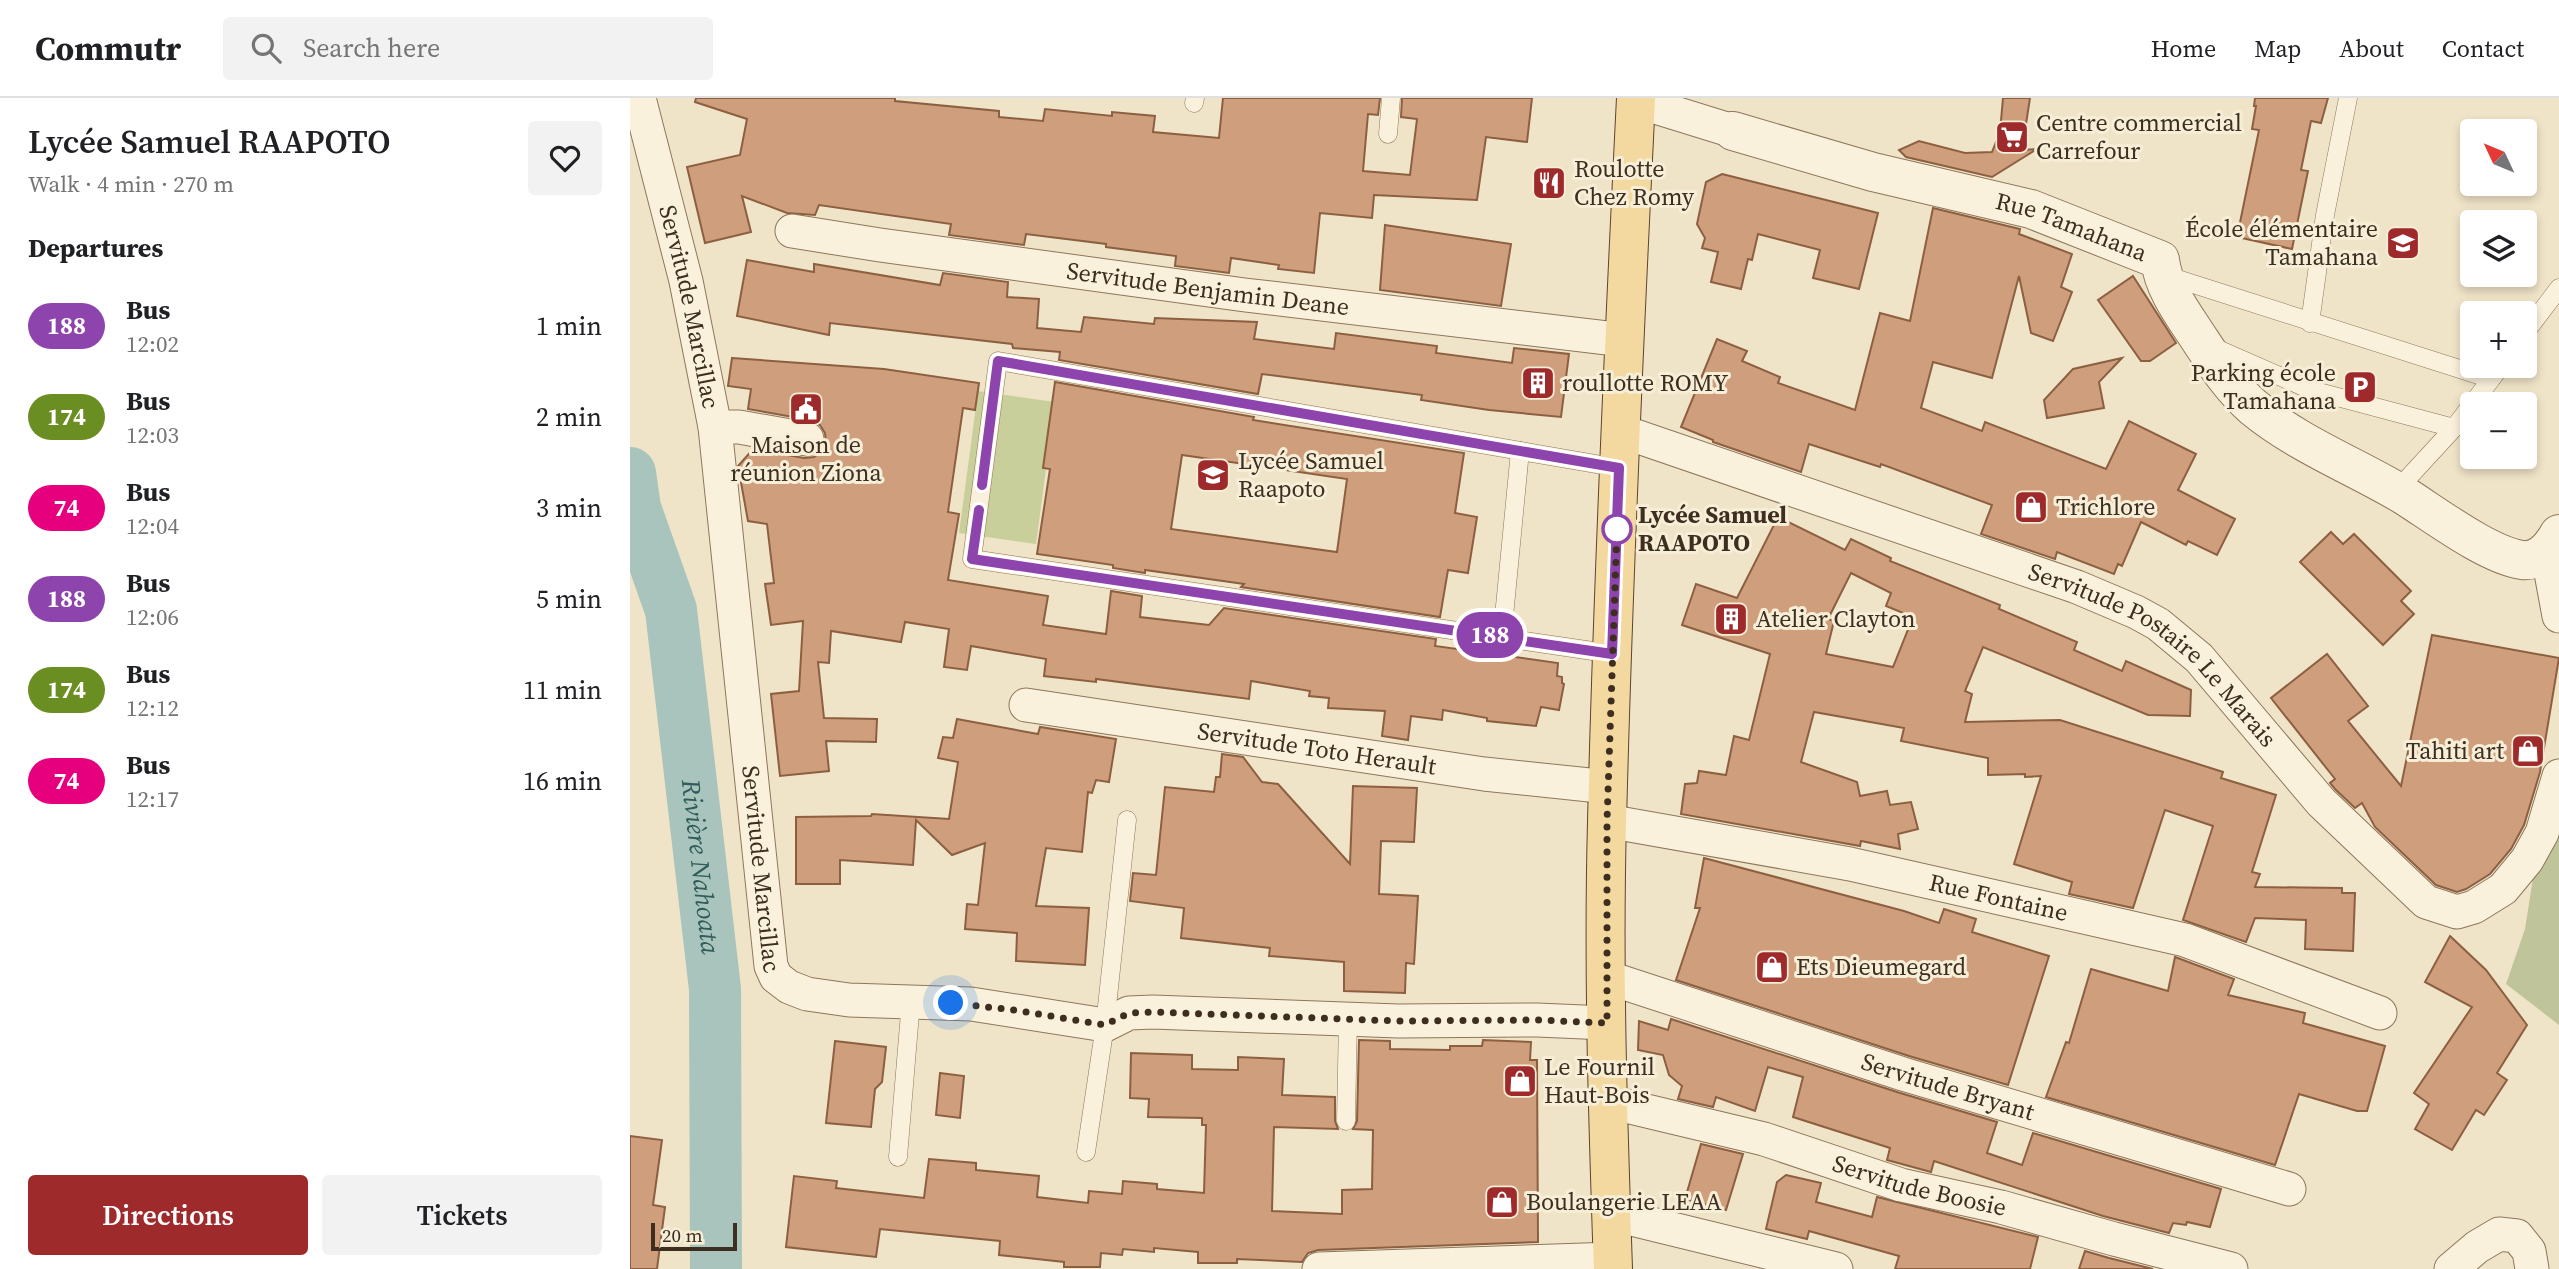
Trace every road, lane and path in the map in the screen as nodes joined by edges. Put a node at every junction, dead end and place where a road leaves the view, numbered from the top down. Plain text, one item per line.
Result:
1 (639, 98) edge
2 (1391, 98) edge
3 (1683, 98) edge
4 (2348, 98) edge
5 (1636, 100) edge
6 (1733, 131) junction
7 (1388, 134) dead end
8 (792, 231) dead end
9 (2161, 274) junction
10 (2559, 288) edge
11 (2537, 317) edge
12 (2309, 323) junction
13 (1624, 340) junction
14 (2202, 342) junction
15 (2460, 363) edge
16 (2492, 378) edge
17 (715, 427) junction
18 (2454, 428) junction
19 (1621, 431) junction
20 (807, 439) dead end
21 (1520, 451) junction
22 (1619, 468) junction
23 (2396, 491) junction
24 (2555, 540) edge
25 (2559, 617) edge
26 (1502, 637) junction
27 (1612, 654) junction
28 (1026, 705) dead end
29 (2559, 776) edge
30 (1608, 804) junction
31 (1127, 820) dead end
32 (1606, 977) junction
33 (911, 1001) junction
34 (2380, 1013) dead end
35 (1348, 1018) junction
36 (1607, 1023) junction
37 (1105, 1025) junction
38 (1608, 1102) junction
39 (1346, 1121) dead end
40 (1086, 1152) dead end
41 (898, 1157) dead end
42 (2289, 1189) dead end
43 (1611, 1214) junction
44 (1613, 1264) edge
45 (1319, 1269) edge
46 (1836, 1269) edge
47 (2231, 1269) edge
48 (2451, 1269) edge
49 (2532, 1269) edge

1 - 17 street, Servitude Marcillac
2 - 7 lane
3 - 6 street
4 - 12 lane
5 - 6 street
5 - 13 main road
6 - 9 street, Rue Tamahana
8 - 13 street, Servitude Benjamin Deane
9 - 12 lane
9 - 14 street, Rue Tamahana
10 - 11 lane
12 - 15 lane
13 - 19 main road
14 - 18 lane
14 - 23 street, Rue Tamahana
16 - 18 lane
17 - 20 street
17 - 33 street, Servitude Marcillac
18 - 23 lane
19 - 22 main road
19 - 29 street, Servitude Postaire Le Marais
21 - 22 lane
21 - 26 lane
21 - 26 lane
22 - 27 main road
23 - 24 street, Rue Tamahana
24 - 25 street
26 - 27 lane
27 - 30 main road
28 - 30 street, Servitude Toto Herault
30 - 32 main road
30 - 34 street, Rue Fontaine
31 - 37 lane
32 - 36 main road
32 - 42 street, Servitude Bryant
33 - 37 street, Servitude Marcillac
33 - 41 lane
35 - 36 street, Servitude Marcillac
35 - 37 street, Servitude Marcillac
35 - 39 lane
36 - 38 main road
37 - 40 lane
38 - 43 main road
38 - 47 street, Servitude Boosie
43 - 44 main road
43 - 46 street
44 - 45 street
48 - 49 street

